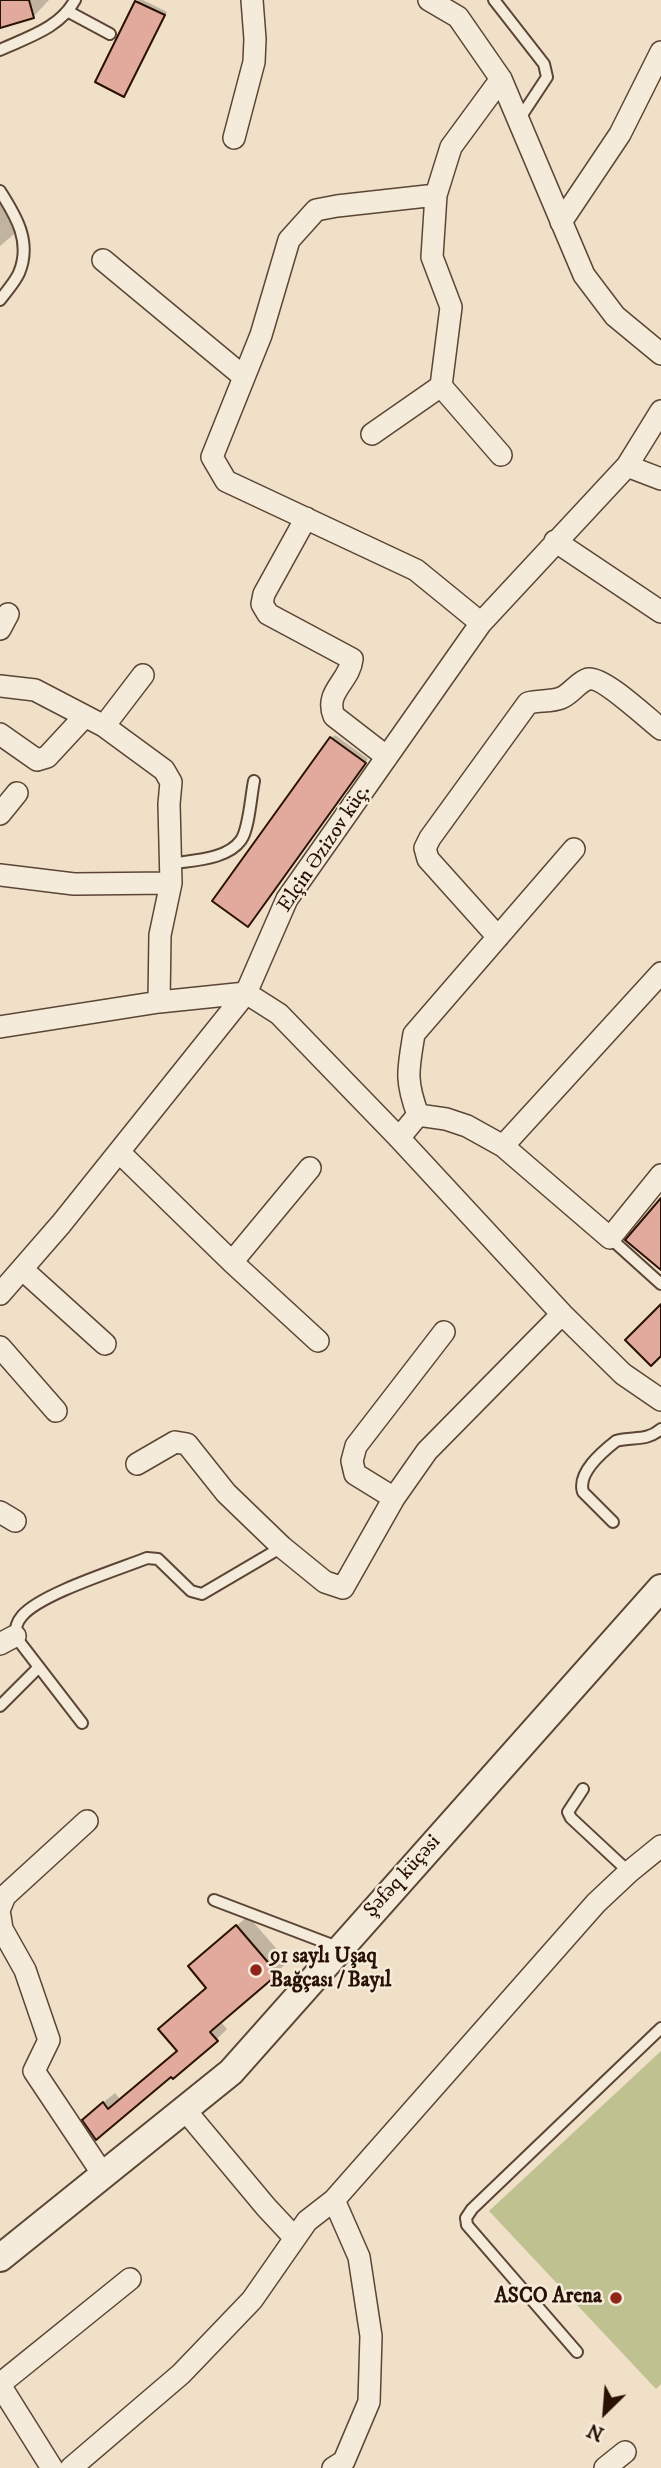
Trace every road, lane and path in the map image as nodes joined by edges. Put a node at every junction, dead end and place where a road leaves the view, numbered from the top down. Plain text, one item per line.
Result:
1 (75, 0) edge
2 (252, 0) edge
3 (429, 0) edge
4 (494, 0) edge
5 (69, 12) junction
6 (110, 34) dead end
7 (0, 50) edge
8 (661, 52) edge
9 (501, 79) junction
10 (518, 121) junction
11 (234, 138) dead end
12 (0, 191) edge
13 (436, 195) junction
14 (561, 222) junction
15 (103, 260) dead end
16 (0, 300) edge
17 (661, 354) edge
18 (244, 377) junction
19 (441, 386) junction
20 (661, 411) edge
21 (372, 434) dead end
22 (501, 454) dead end
23 (627, 466) junction
24 (661, 479) edge
25 (306, 518) junction
26 (555, 541) junction
27 (661, 612) edge
28 (481, 623) junction
29 (143, 675) dead end
30 (0, 686) edge
31 (95, 721) junction
32 (661, 729) edge
33 (0, 734) edge
34 (387, 757) junction
35 (254, 781) dead end
36 (17, 793) dead end
37 (0, 814) edge
38 (574, 849) dead end
39 (171, 874) junction
40 (0, 875) edge
41 (498, 937) junction
42 (661, 973) edge
43 (246, 993) junction
44 (159, 1002) junction
45 (0, 1027) edge
46 (418, 1115) junction
47 (399, 1138) junction
48 (503, 1146) junction
49 (119, 1152) junction
50 (310, 1168) dead end
51 (661, 1175) edge
52 (610, 1238) junction
53 (232, 1262) junction
54 (22, 1269) junction
55 (661, 1284) edge
56 (0, 1294) edge
57 (562, 1314) junction
58 (444, 1332) dead end
59 (318, 1341) dead end
60 (105, 1343) dead end
61 (0, 1347) edge
62 (661, 1400) edge
63 (56, 1411) dead end
64 (661, 1429) edge
65 (137, 1464) dead end
66 (394, 1498) junction
67 (612, 1522) dead end
68 (282, 1546) junction
69 (661, 1588) edge
70 (8, 1640) edge
71 (39, 1667) junction
72 (0, 1706) edge
73 (82, 1723) dead end
74 (583, 1789) dead end
75 (88, 1821) dead end
76 (661, 1846) edge
77 (629, 1872) junction
78 (214, 1900) dead end
79 (0, 1908) edge
80 (0, 1916) edge
81 (340, 1948) junction
82 (661, 2028) edge
83 (185, 2109) junction
84 (104, 2176) junction
85 (334, 2200) junction
86 (295, 2237) junction
87 (0, 2258) edge
88 (130, 2278) dead end
89 (577, 2351) dead end
90 (0, 2384) edge
91 (625, 2452) dead end
92 (52, 2468) edge
93 (71, 2468) edge
94 (333, 2468) edge
95 (605, 2468) edge

1 - 5 lane
2 - 11 street
3 - 9 street
4 - 10 lane
5 - 6 lane
5 - 7 lane
8 - 14 street
9 - 10 street
9 - 13 street
10 - 14 street
12 - 16 lane
13 - 18 street
13 - 19 street
14 - 17 street
15 - 18 street
18 - 25 street
19 - 21 street
19 - 22 street
20 - 23 street, Elçin Əzizov küç.
23 - 24 street
23 - 26 street, Elçin Əzizov küç.
25 - 28 street
25 - 34 street
26 - 27 street
26 - 28 street, Elçin Əzizov küç.
28 - 34 street, Elçin Əzizov küç.
29 - 31 street
30 - 31 street
31 - 33 street
31 - 39 street
32 - 41 street
34 - 43 street, Elçin Əzizov küç.
35 - 39 lane
36 - 37 street
38 - 41 street
39 - 40 street
39 - 44 street
41 - 46 street
42 - 48 street
43 - 44 street
43 - 47 street
43 - 49 street, Elçin Əzizov küç.
44 - 45 street
46 - 47 street
46 - 48 street
47 - 57 street
48 - 52 street
49 - 53 street
49 - 54 street, Elçin Əzizov küç.
50 - 53 street
51 - 52 street
52 - 55 lane
53 - 59 street
54 - 56 street, Elçin Əzizov küç.
54 - 60 street
57 - 62 street
57 - 66 street
58 - 66 street
61 - 63 street
64 - 67 lane
65 - 68 street
66 - 68 street
68 - 70 lane
69 - 81 street, Şəfəq küçəsi
70 - 71 lane
71 - 72 lane
71 - 73 lane
74 - 77 lane
75 - 79 street
76 - 77 street
77 - 85 street
78 - 81 lane
80 - 84 street
81 - 83 street, Şəfəq küçəsi
82 - 89 lane
83 - 84 street, Şəfəq küçəsi
83 - 86 street
84 - 87 street, Şəfəq küçəsi
85 - 86 street
85 - 94 street
86 - 93 street
88 - 90 street
90 - 92 street
91 - 95 street

